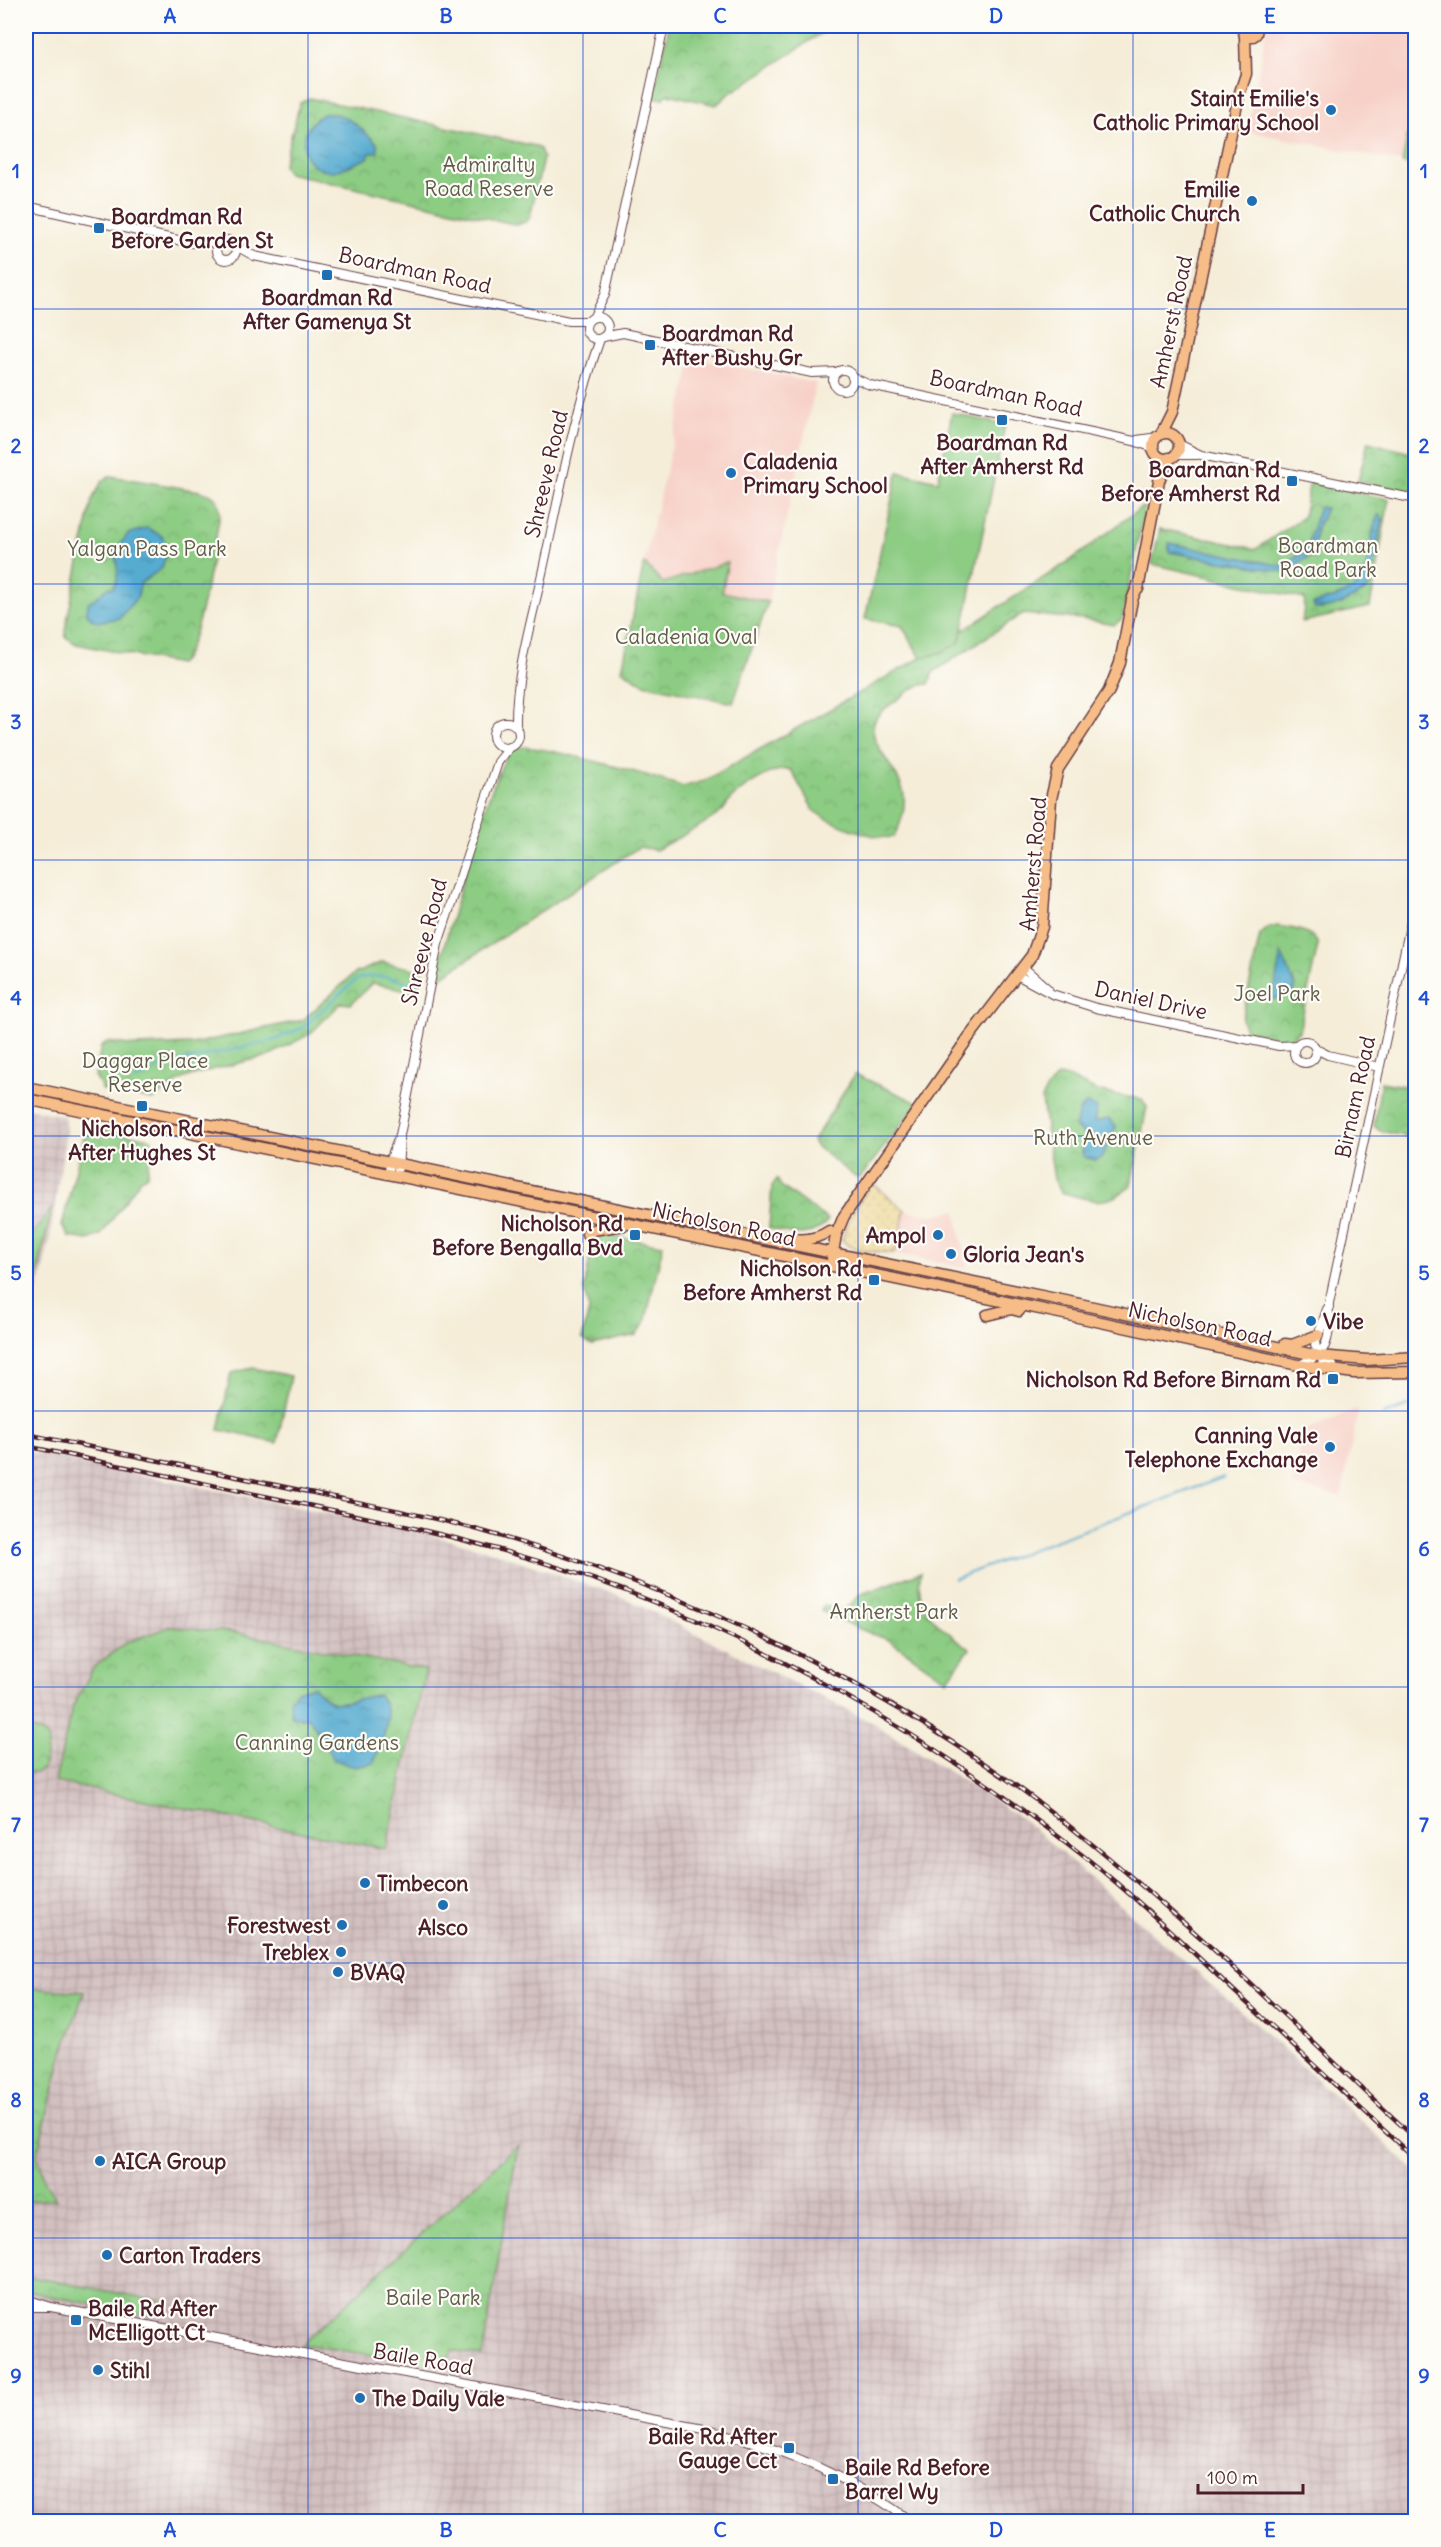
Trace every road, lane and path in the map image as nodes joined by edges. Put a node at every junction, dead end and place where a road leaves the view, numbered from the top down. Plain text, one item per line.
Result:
1 (663, 26) edge
2 (1257, 26) edge
3 (1247, 33) edge
4 (26, 206) edge
5 (219, 242) junction
6 (191, 243) junction
7 (236, 246) junction
8 (218, 255) junction
9 (254, 256) junction
10 (232, 258) junction
11 (605, 295) junction
12 (591, 318) junction
13 (605, 320) junction
14 (569, 321) junction
15 (623, 333) junction
16 (595, 336) junction
17 (837, 372) junction
18 (812, 373) junction
19 (851, 381) junction
20 (834, 384) junction
21 (1172, 412) junction
22 (1160, 436) junction
23 (1134, 441) junction
24 (1174, 448) junction
25 (1155, 451) junction
26 (1159, 481) junction
27 (1416, 500) edge
28 (516, 707) junction
29 (505, 722) junction
30 (516, 726) junction
31 (497, 744) junction
32 (510, 747) junction
33 (498, 762) junction
34 (1416, 898) edge
35 (1022, 972) junction
36 (1297, 1045) junction
37 (1279, 1046) junction
38 (1315, 1053) junction
39 (1295, 1056) junction
40 (1379, 1067) junction
41 (26, 1087) edge
42 (26, 1099) edge
43 (165, 1115) junction
44 (203, 1137) junction
45 (395, 1163) junction
46 (392, 1175) junction
47 (844, 1216) junction
48 (630, 1224) junction
49 (829, 1232) junction
50 (736, 1233) junction
51 (587, 1234) dead end
52 (828, 1252) junction
53 (826, 1265) junction
54 (1329, 1303) junction
55 (1054, 1312) junction
56 (987, 1315) dead end
57 (1182, 1326) junction
58 (1318, 1335) junction
59 (1319, 1356) junction
60 (1416, 1357) edge
61 (1298, 1365) junction
62 (1416, 1372) edge
63 (1393, 1373) junction
64 (26, 2299) edge
65 (26, 2307) edge
66 (51, 2307) junction
67 (912, 2522) edge

1 - 11 street
2 - 3 main road, Amherst Road
3 - 21 main road, Amherst Road
4 - 6 street, Boardman Road
5 - 6 street, Boardman Road
5 - 7 street, Boardman Road
5 - 8 street
6 - 8 street, Boardman Road
7 - 9 street, Boardman Road
7 - 10 street
8 - 10 street, Boardman Road
9 - 10 street, Boardman Road
9 - 14 street, Boardman Road
11 - 12 street
11 - 13 street
12 - 13 street, Boardman Road
12 - 14 street, Boardman Road
12 - 16 street
13 - 15 street, Boardman Road
13 - 16 street
14 - 16 street, Boardman Road
15 - 16 street, Boardman Road
15 - 18 street, Boardman Road
16 - 28 street, Shreeve Road
17 - 18 street, Boardman Road
17 - 19 street, Boardman Road
17 - 20 street
18 - 20 street, Boardman Road
19 - 20 street, Boardman Road
19 - 23 street, Boardman Road
21 - 22 main road, Amherst Road
21 - 24 main road, Amherst Road
22 - 23 street, Boardman Road
22 - 24 main road, Boardman Road
22 - 25 main road
23 - 25 street, Boardman Road
24 - 25 main road, Boardman Road
24 - 26 main road, Amherst Road
24 - 27 street, Boardman Road
25 - 26 main road, Amherst Road
26 - 35 main road, Amherst Road
28 - 29 street, Shreeve Road
28 - 30 street, Shreeve Road
29 - 30 street
29 - 31 street, Shreeve Road
30 - 32 street, Shreeve Road
31 - 32 street
31 - 33 street, Shreeve Road
32 - 33 street, Shreeve Road
33 - 45 street, Shreeve Road
34 - 40 street, Birnam Road
35 - 37 street, Daniel Drive
35 - 47 main road, Amherst Road
36 - 37 street, Daniel Drive
36 - 38 street, Daniel Drive
36 - 39 street
37 - 39 street, Daniel Drive
38 - 39 street, Daniel Drive
38 - 40 street, Daniel Drive
40 - 54 street, Birnam Road
41 - 43 main road, Nicholson Road
42 - 44 main road, Nicholson Road
43 - 44 main road
43 - 45 main road, Nicholson Road
44 - 46 main road, Nicholson Road
45 - 46 street, Shreeve Road
45 - 50 main road, Nicholson Road
46 - 48 main road, Nicholson Road
47 - 49 main road, Amherst Road
47 - 52 main road, Amherst Road
48 - 51 main road
48 - 53 main road, Nicholson Road
49 - 50 main road
49 - 52 main road, Amherst Road
50 - 52 main road, Nicholson Road
52 - 53 main road, Amherst Road
52 - 57 main road, Nicholson Road
53 - 55 main road, Nicholson Road
54 - 58 street, Birnam Road
54 - 59 street, Birnam Road
55 - 56 main road
55 - 61 main road, Nicholson Road
57 - 58 main road
57 - 59 main road, Nicholson Road
58 - 59 street, Birnam Road
59 - 60 main road, Nicholson Road
59 - 61 street
59 - 63 street
61 - 63 main road, Nicholson Road
62 - 63 main road, Nicholson Road
64 - 66 street, Baile Road
65 - 66 street, Baile Road
66 - 67 street, Baile Road

